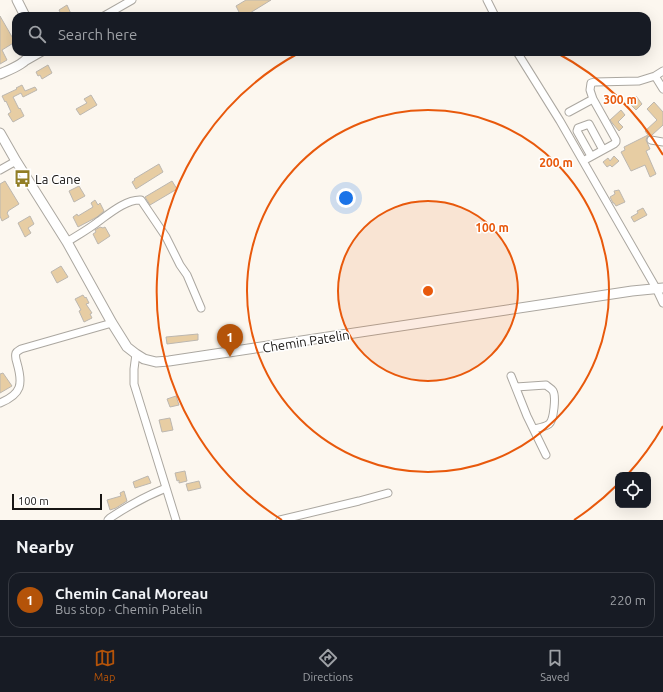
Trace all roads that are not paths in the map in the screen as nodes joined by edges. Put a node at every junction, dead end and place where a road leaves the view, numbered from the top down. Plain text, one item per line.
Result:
1 (17, 0) edge
2 (132, 0) edge
3 (487, 0) edge
4 (23, 12) edge
5 (111, 12) edge
6 (493, 12) edge
7 (29, 56) edge
8 (35, 56) edge
9 (519, 56) edge
10 (19, 65) junction
11 (663, 71) edge
12 (0, 74) edge
13 (655, 76) junction
14 (663, 89) edge
15 (593, 99) junction
16 (570, 112) dead end
17 (0, 133) edge
18 (651, 140) dead end
19 (663, 142) edge
20 (603, 150) junction
21 (591, 156) junction
22 (16, 161) junction
23 (583, 161) junction
24 (0, 170) edge
25 (67, 242) junction
26 (660, 288) edge
27 (663, 304) edge
28 (201, 308) dead end
29 (112, 323) junction
30 (136, 354) junction
31 (511, 376) dead end
32 (516, 387) junction
33 (0, 403) edge
34 (534, 429) junction
35 (546, 455) dead end
36 (166, 488) junction
37 (388, 493) dead end
38 (108, 520) edge
39 (176, 520) edge
40 (280, 520) edge

1 - 4 main road
2 - 5 street
3 - 6 street
7 - 10 main road
8 - 10 street
9 - 23 street
10 - 12 main road
11 - 13 street
13 - 14 street
13 - 15 street
15 - 16 street
15 - 20 street
17 - 22 main road, Chemin Patelin
18 - 19 street
20 - 21 street
20 - 21 street
21 - 23 street
22 - 24 street
22 - 25 main road, Chemin Patelin
23 - 26 street
25 - 28 street
25 - 29 main road, Chemin Patelin
26 - 27 street
26 - 30 main road, Chemin Patelin
29 - 30 main road, Chemin Patelin
29 - 33 street
30 - 36 street
31 - 32 street
32 - 34 street
32 - 34 street
34 - 35 street
36 - 38 street
36 - 39 street
37 - 40 street

